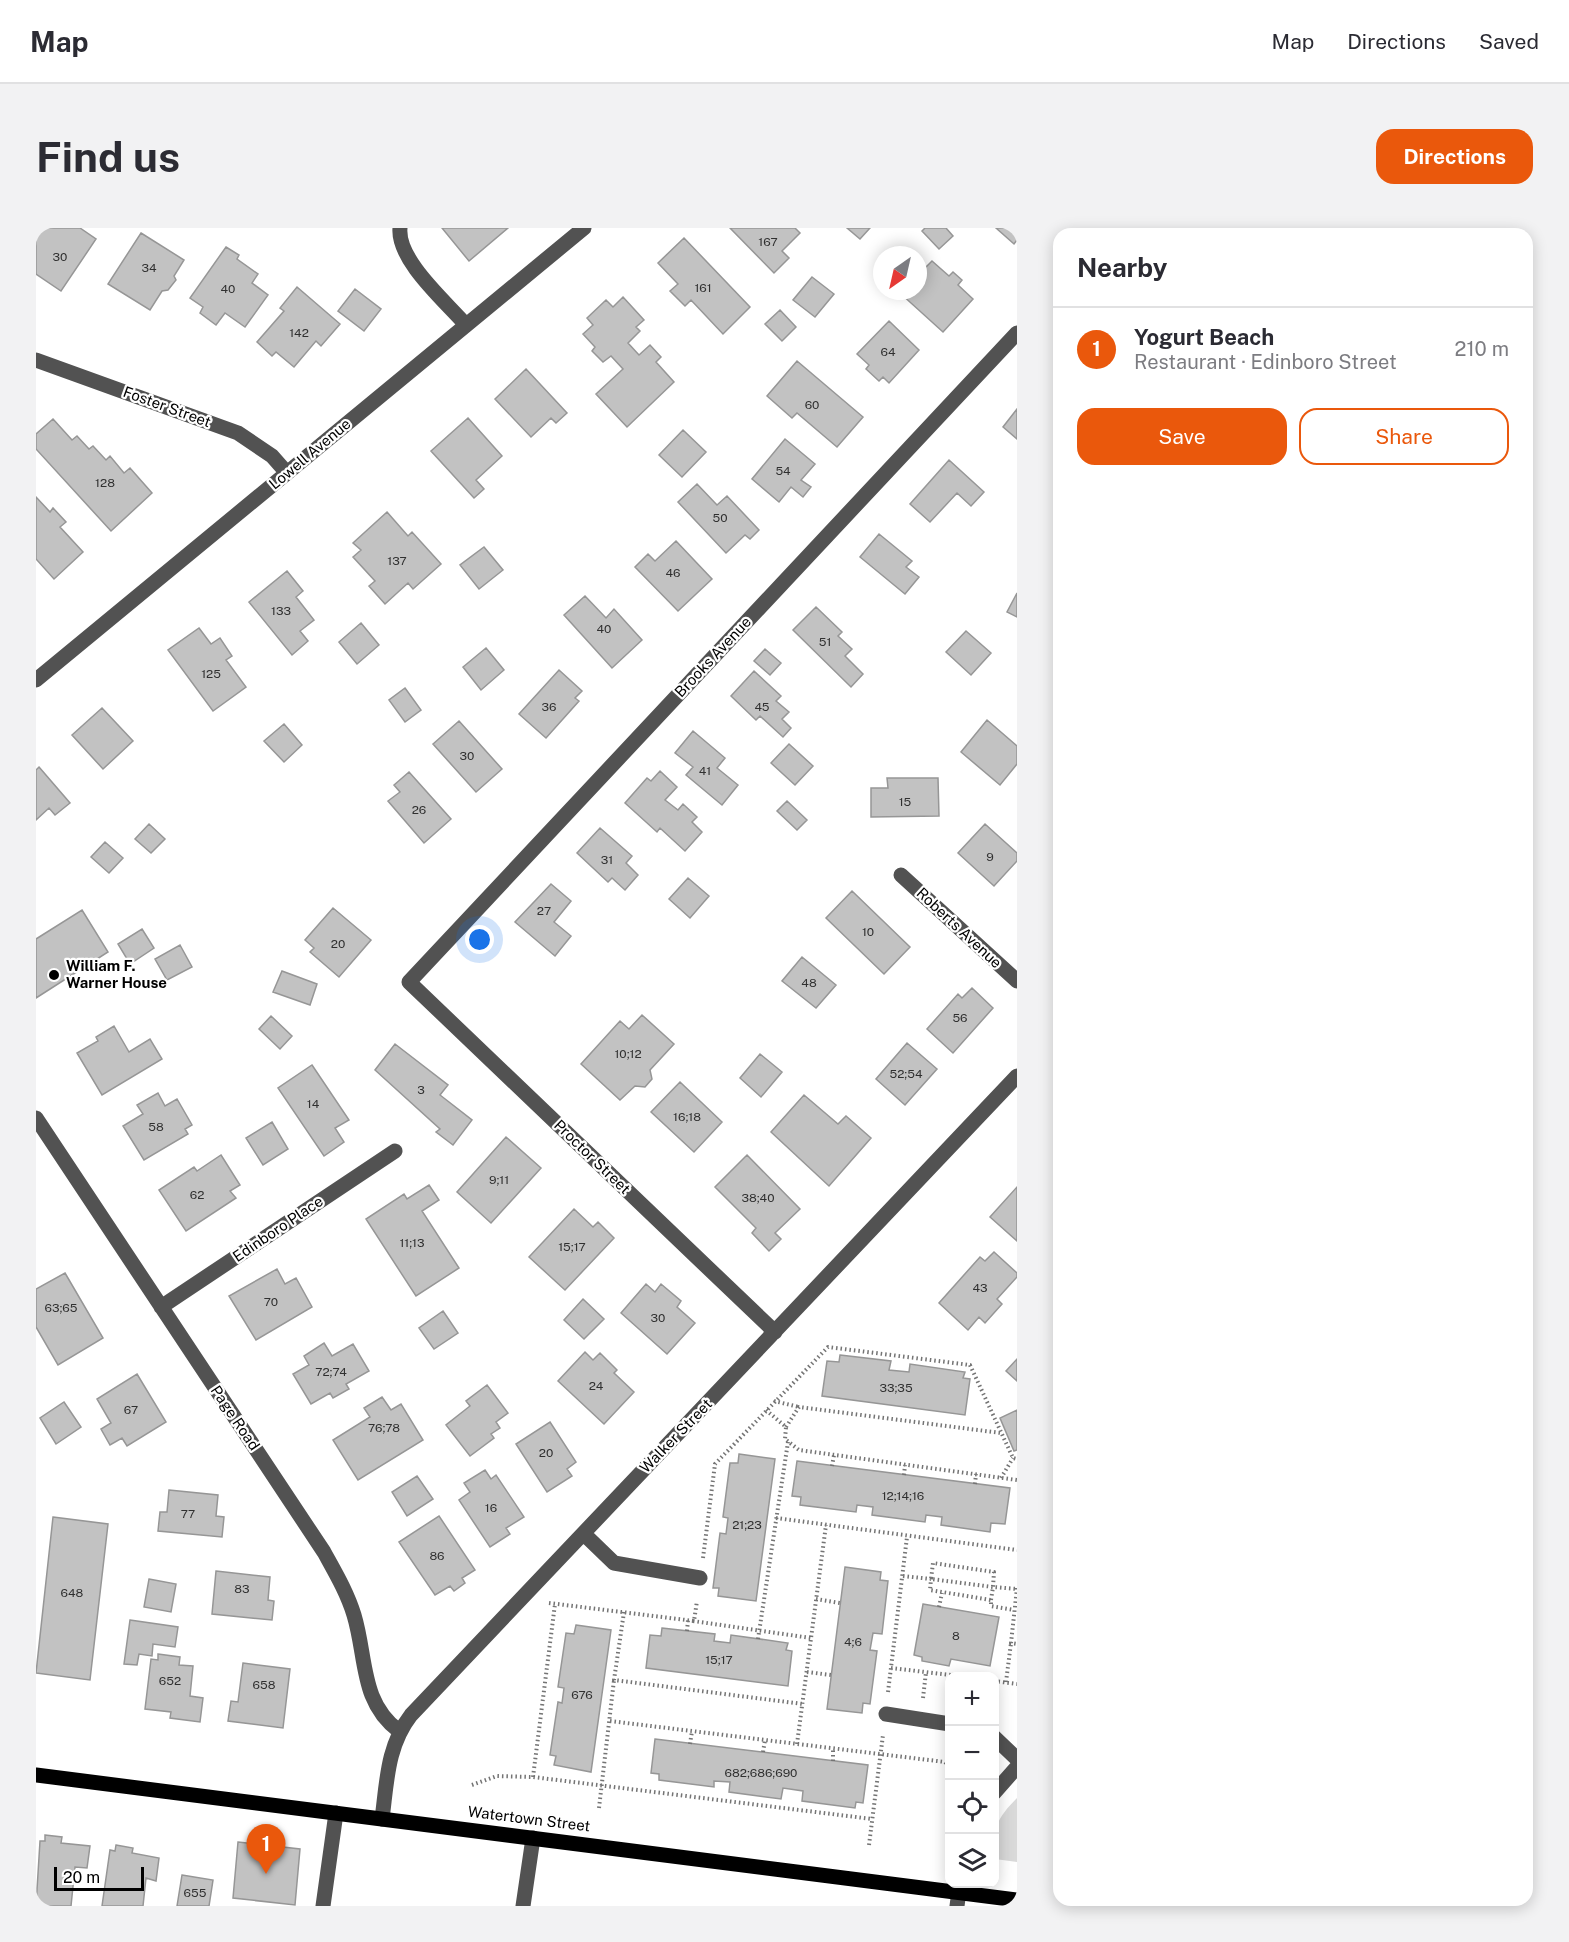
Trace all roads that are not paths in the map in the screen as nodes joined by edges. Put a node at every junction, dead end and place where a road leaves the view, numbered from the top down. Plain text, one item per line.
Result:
1 (400, 228) edge
2 (584, 228) edge
3 (465, 324) junction
4 (1017, 333) edge
5 (36, 360) edge
6 (287, 473) junction
7 (36, 680) edge
8 (901, 875) dead end
9 (1017, 981) edge
10 (409, 982) joint
11 (1017, 1076) edge
12 (36, 1118) edge
13 (395, 1151) dead end
14 (161, 1307) junction
15 (775, 1332) junction
16 (584, 1534) junction
17 (700, 1578) road end
18 (886, 1714) dead end
19 (945, 1723) edge
20 (399, 1731) junction
21 (999, 1742) edge
22 (1017, 1760) edge
23 (1017, 1767) edge
24 (36, 1775) edge
25 (999, 1787) edge
26 (336, 1813) junction
27 (382, 1819) junction
28 (533, 1838) junction
29 (959, 1894) edge
30 (1017, 1900) edge
31 (323, 1906) edge
32 (523, 1906) edge

1 - 3 street
2 - 3 street, Lowell Avenue
3 - 6 street, Lowell Avenue
4 - 10 street, Brooks Avenue
5 - 6 street, Foster Street
6 - 7 street, Lowell Avenue
8 - 9 street, Roberts Avenue
10 - 15 street, Proctor Street
11 - 15 street, Walker Street
12 - 14 street, Page Road
13 - 14 street, Edinboro Place
14 - 20 street, Page Road
15 - 16 street, Walker Street
16 - 17 street
16 - 20 street, Walker Street
18 - 19 street
20 - 27 street, Walker Street
21 - 22 street
23 - 25 street
24 - 26 main road, Watertown Street
26 - 27 main road, Watertown Street
26 - 31 street
27 - 28 main road, Watertown Street
28 - 29 main road, Watertown Street
28 - 32 street
29 - 30 main road, Watertown Street

